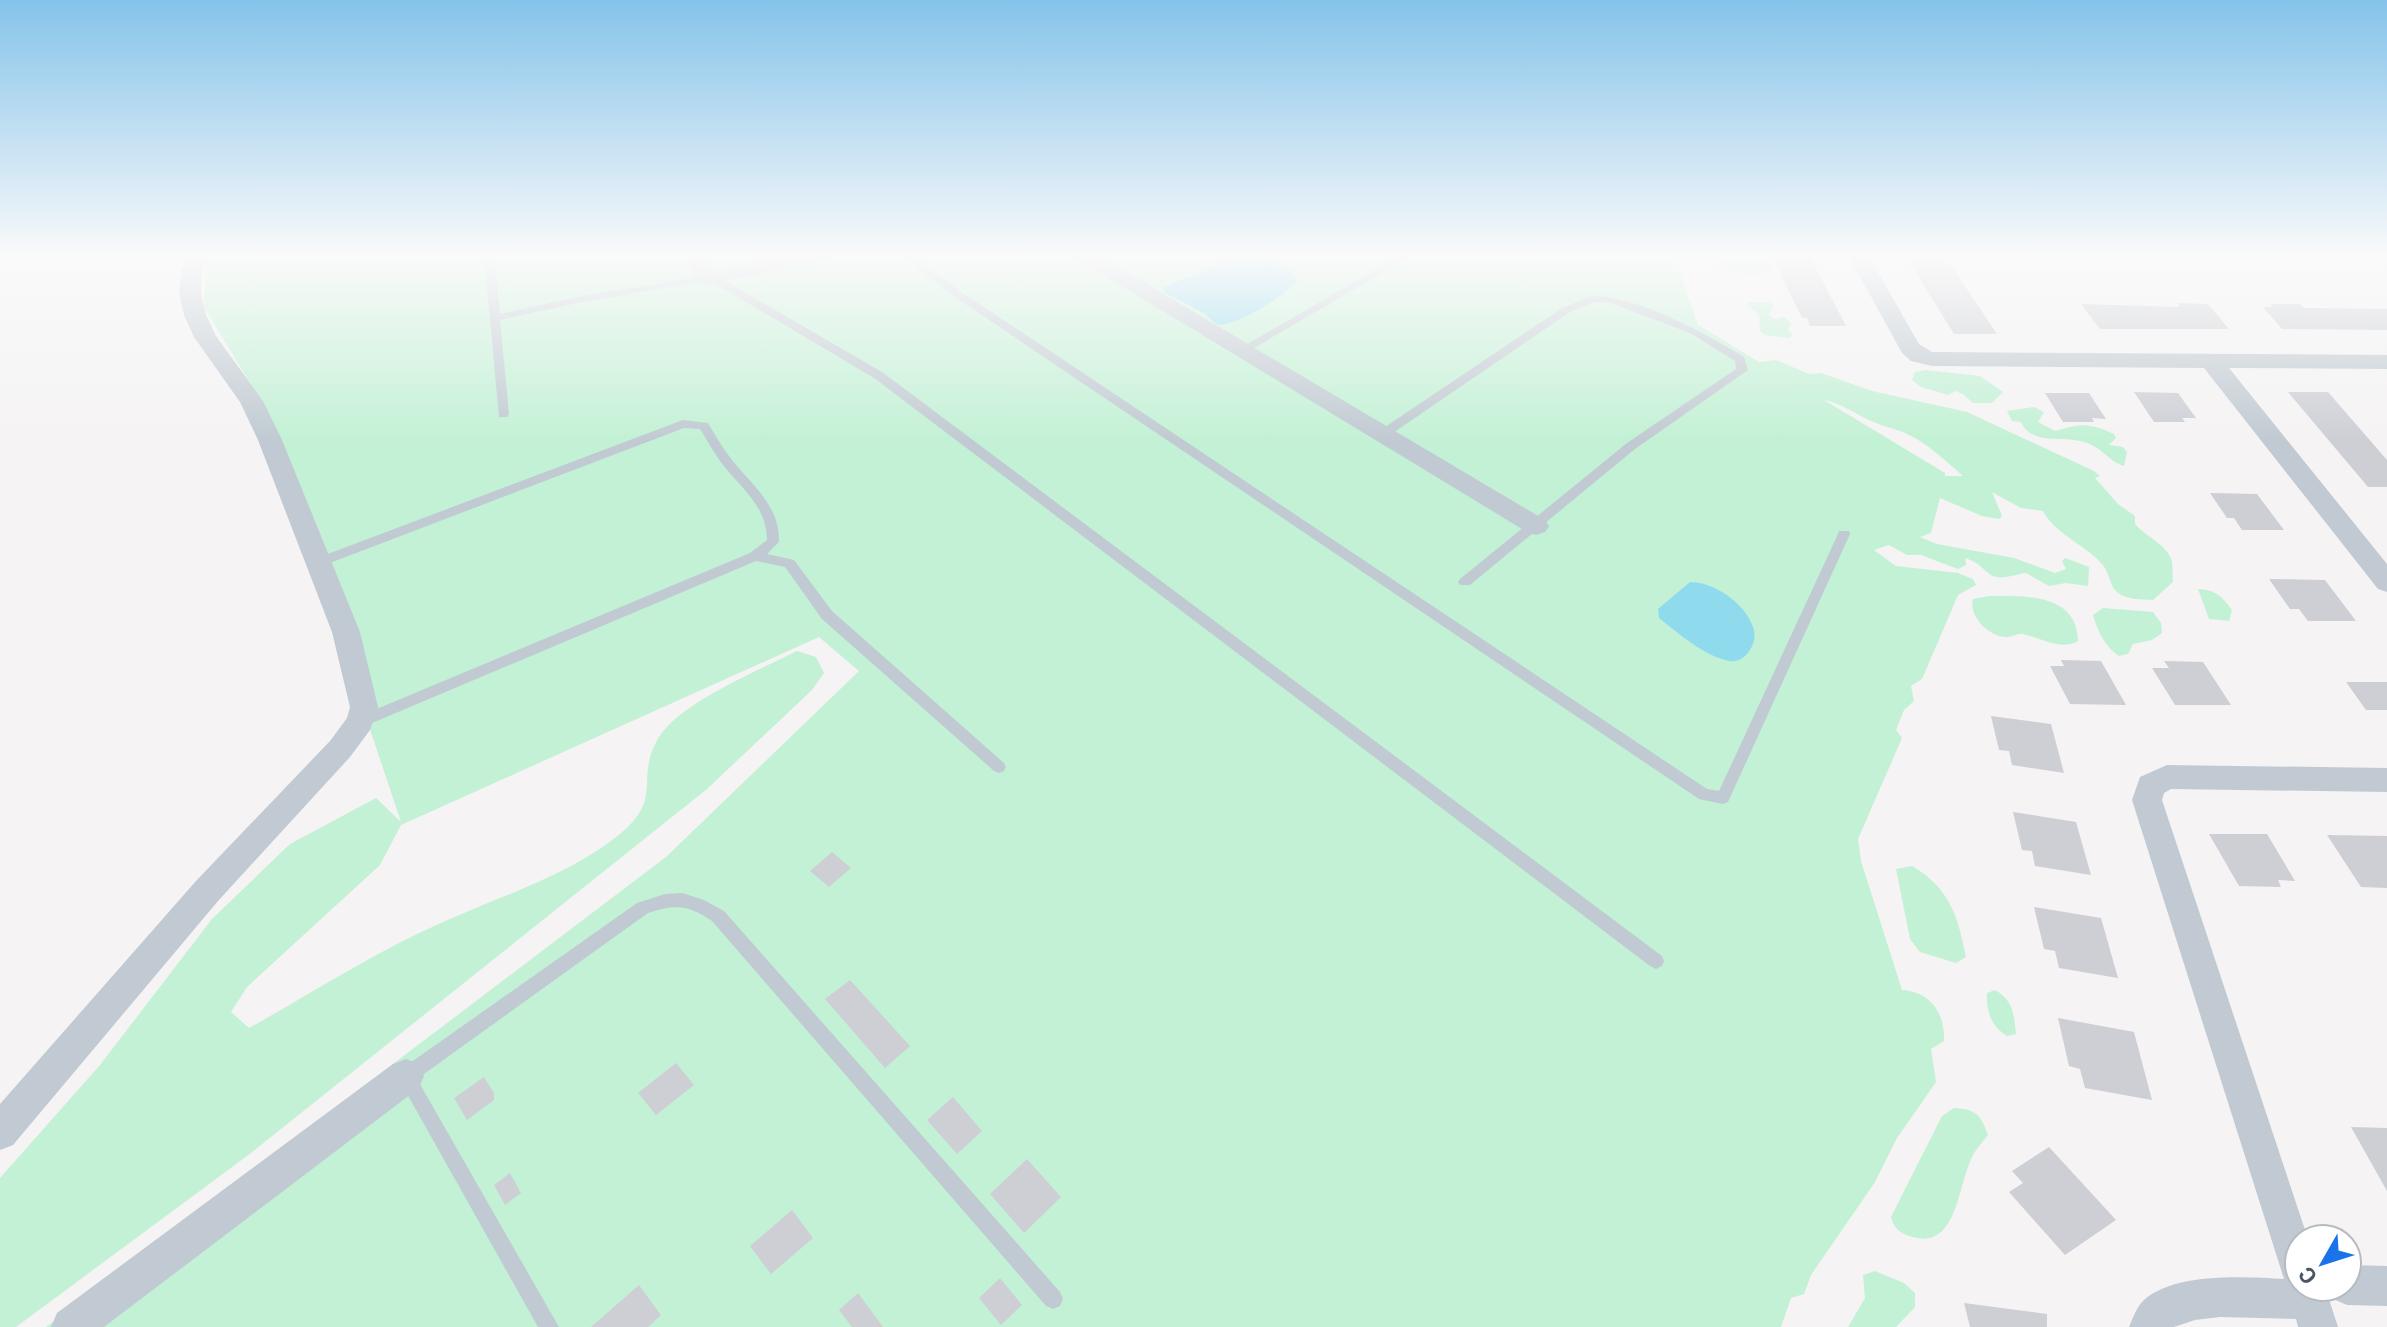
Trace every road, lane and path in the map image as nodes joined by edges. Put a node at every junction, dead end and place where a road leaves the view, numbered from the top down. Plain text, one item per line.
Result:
1 (196, 317) edge
2 (500, 317) edge
3 (776, 317) edge
4 (992, 317) edge
5 (1188, 317) edge
6 (1300, 317) edge
7 (1556, 317) edge
8 (1657, 317) edge
9 (1893, 317) edge
10 (494, 318) joint
11 (1243, 350) junction
12 (2211, 361) junction
13 (2387, 362) edge
14 (503, 414) dead end
15 (1383, 434) junction
16 (1536, 526) junction
17 (1844, 534) dead end
18 (755, 556) junction
19 (317, 563) junction
20 (1465, 582) dead end
21 (2387, 582) edge
22 (360, 722) junction
23 (999, 767) dead end
24 (2387, 780) edge
25 (1656, 961) dead end
26 (406, 1076) junction
27 (0, 1132) edge
28 (2284, 1223) edge
29 (2363, 1285) edge
30 (2387, 1286) edge
31 (2283, 1297) edge
32 (1053, 1299) dead end
33 (71, 1327) edge
34 (549, 1327) edge
35 (2149, 1327) edge

1 - 19 street
2 - 10 lane
3 - 25 lane
4 - 17 lane
5 - 11 street
6 - 11 lane
7 - 15 lane
8 - 16 lane
9 - 12 street
10 - 14 lane
11 - 15 street
12 - 13 street
12 - 21 street
15 - 16 street
16 - 20 lane
18 - 19 lane
18 - 22 lane
18 - 23 lane
19 - 22 street
22 - 27 street
24 - 28 street
26 - 32 lane
26 - 33 street
26 - 34 lane
29 - 30 street
31 - 35 street

